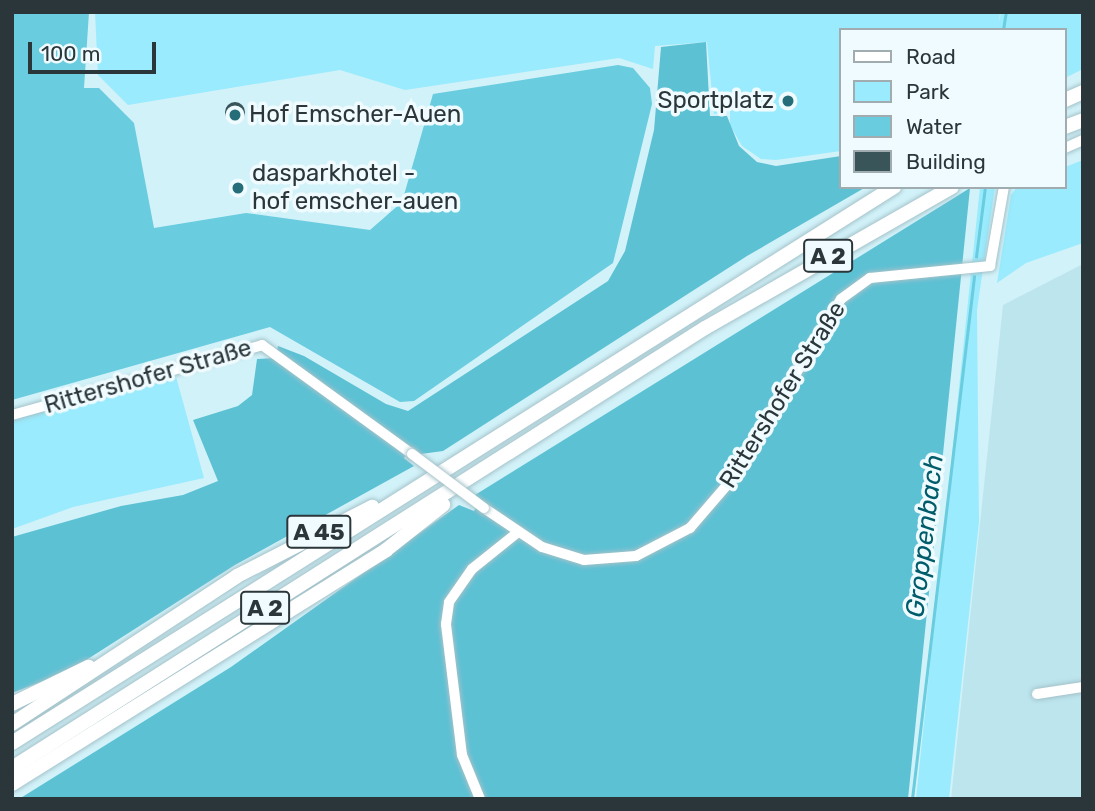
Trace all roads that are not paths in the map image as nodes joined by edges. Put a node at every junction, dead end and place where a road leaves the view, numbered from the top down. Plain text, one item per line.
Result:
1 (1083, 92) edge
2 (1067, 99) edge
3 (1083, 140) edge
4 (1067, 147) edge
5 (891, 189) edge
6 (949, 189) edge
7 (1004, 189) edge
8 (12, 415) edge
9 (487, 468) junction
10 (403, 495) junction
11 (517, 532) junction
12 (115, 656) junction
13 (1083, 687) edge
14 (1037, 694) dead end
15 (12, 704) edge
16 (12, 724) edge
17 (12, 743) edge
18 (12, 768) edge
19 (12, 784) edge
20 (480, 799) edge

1 - 2 highway
3 - 4 street
5 - 10 highway, A 2
6 - 9 highway, A 2
7 - 11 street, Rittershofer Straße
8 - 11 street, Rittershofer Straße, bridge
9 - 18 highway, A 2
9 - 19 highway
10 - 12 highway, A 45
10 - 17 highway, A 2
11 - 20 street
12 - 15 highway
12 - 16 highway
13 - 14 street

